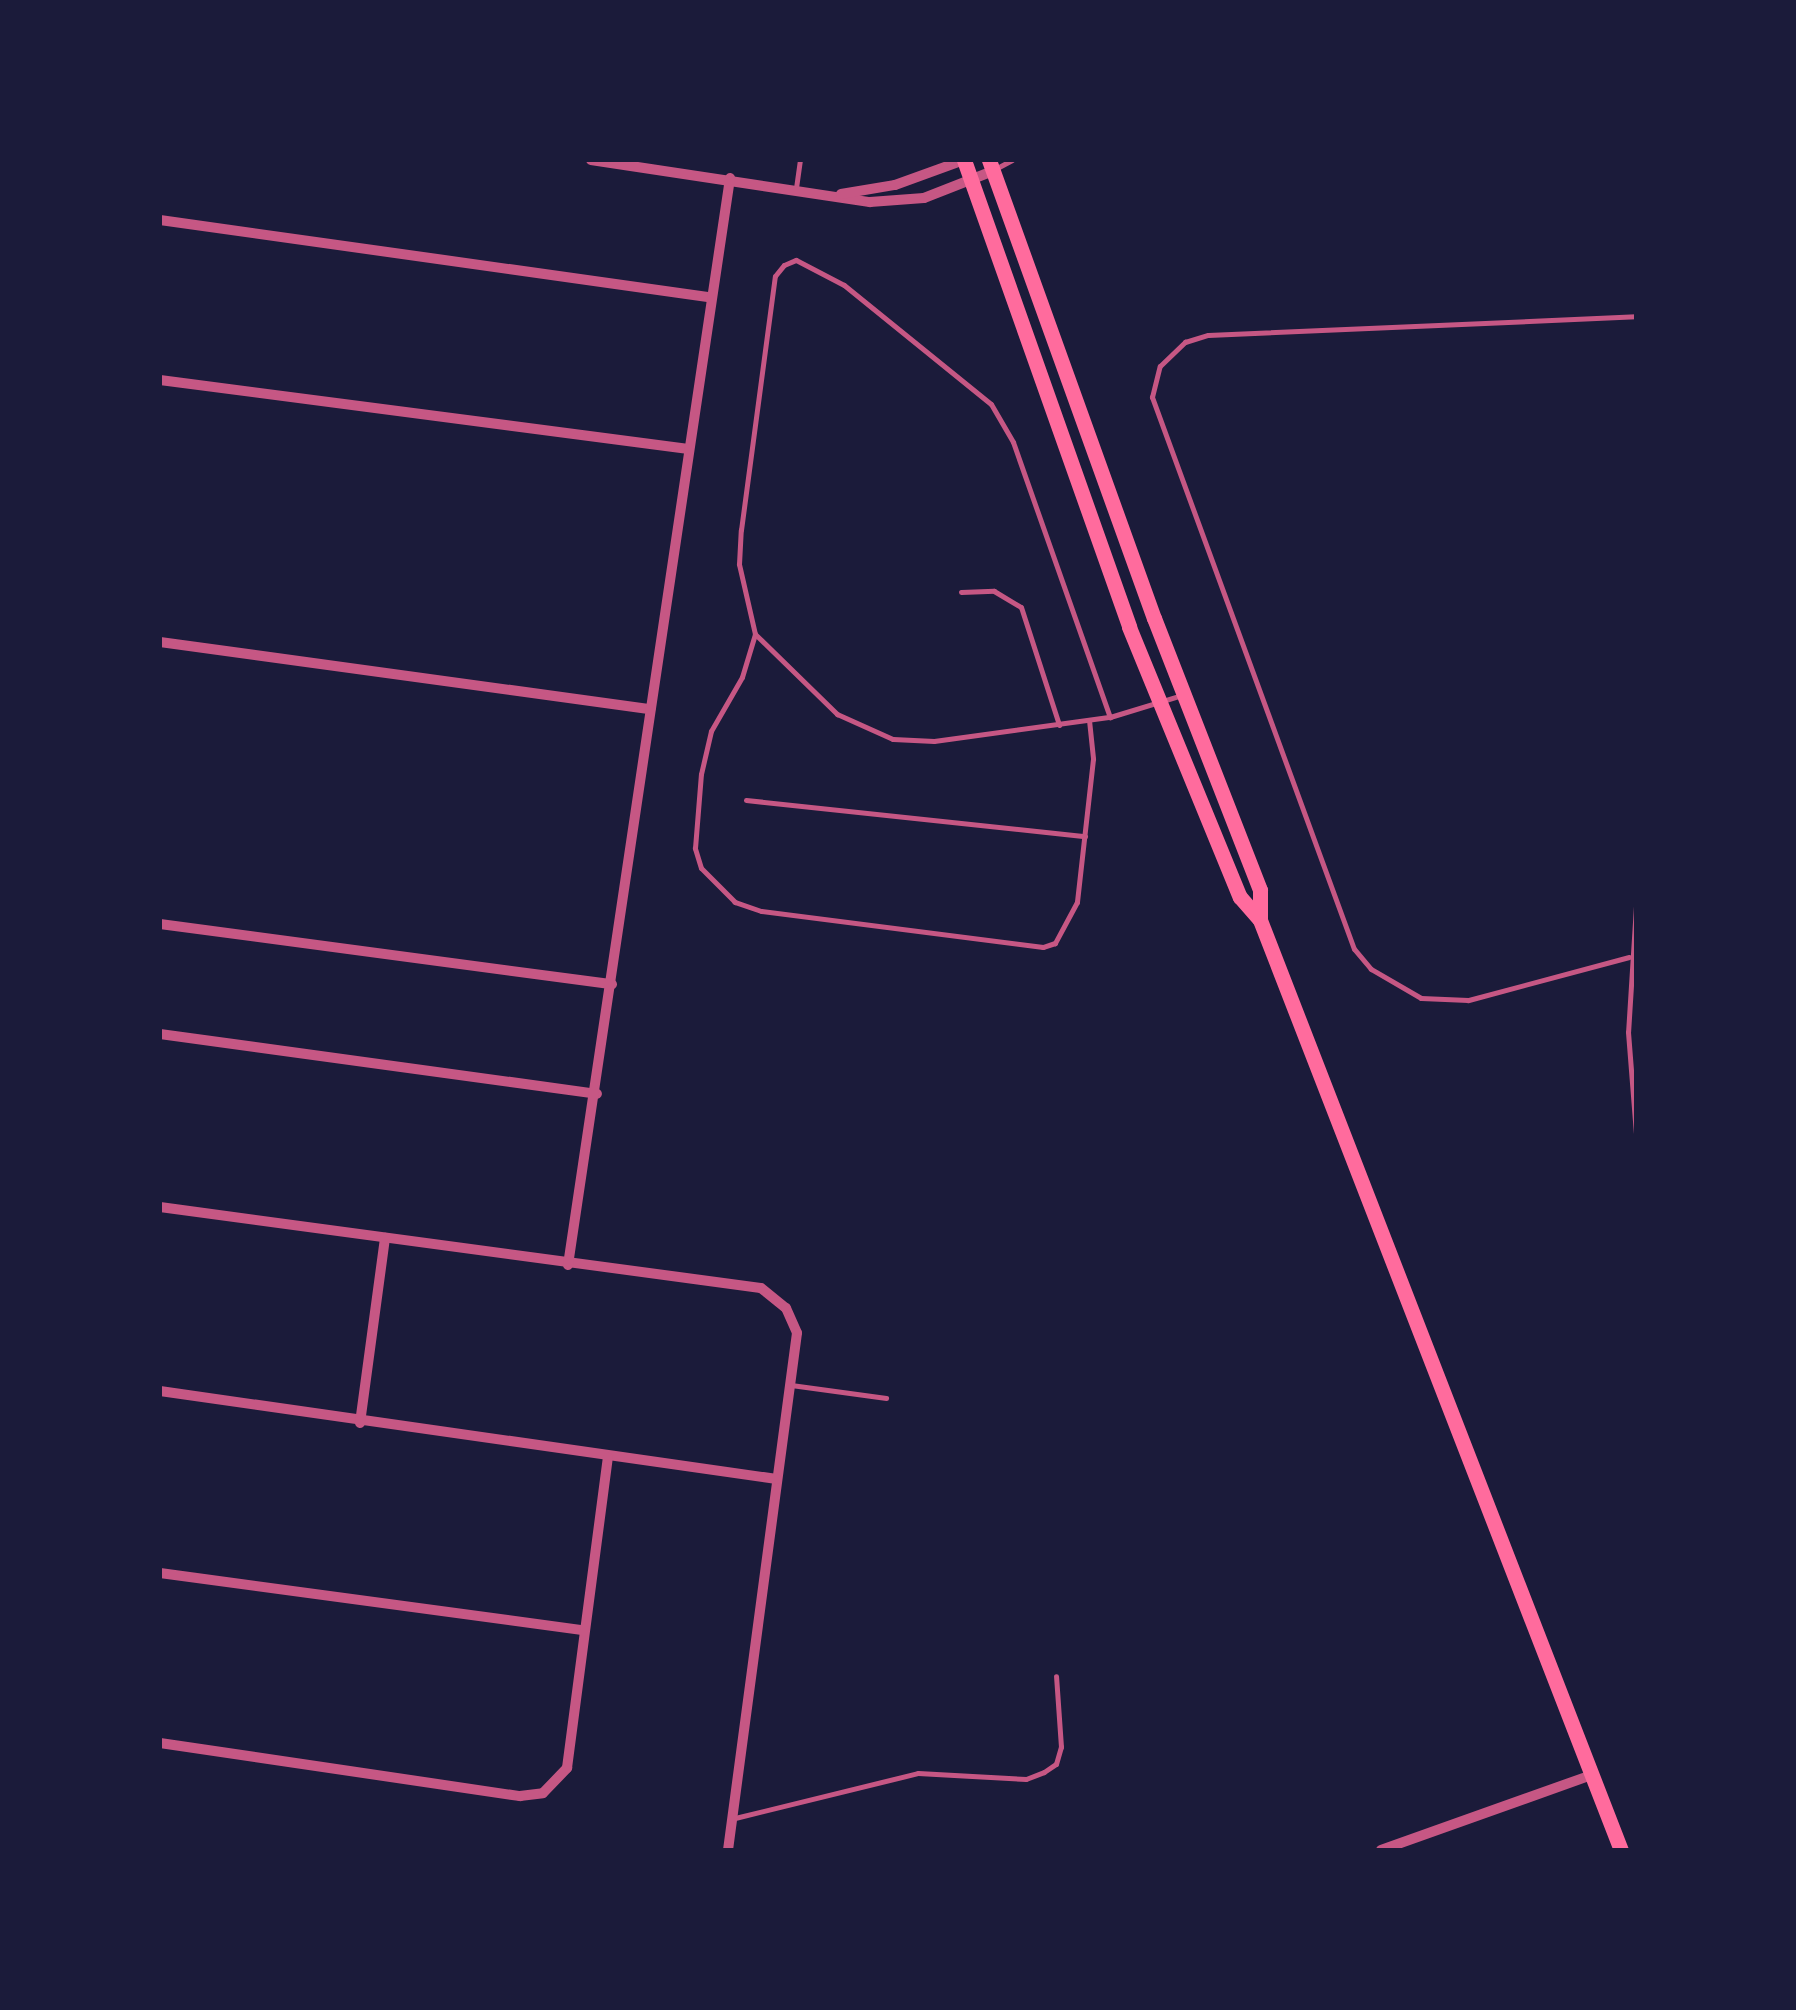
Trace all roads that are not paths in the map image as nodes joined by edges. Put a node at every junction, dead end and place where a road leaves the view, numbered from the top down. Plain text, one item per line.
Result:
1 (591, 160) edge
2 (800, 160) edge
3 (964, 160) edge
4 (1012, 160) edge
5 (991, 165) edge
6 (730, 178) junction
7 (972, 180) junction
8 (796, 188) junction
9 (841, 194) junction
10 (160, 220) edge
11 (708, 297) junction
12 (1636, 316) edge
13 (160, 380) edge
14 (689, 449) junction
15 (961, 592) dead end
16 (756, 634) junction
17 (160, 642) edge
18 (1185, 694) junction
19 (1160, 702) junction
20 (650, 709) junction
21 (1110, 717) junction
22 (1090, 720) junction
23 (1059, 725) junction
24 (746, 800) dead end
25 (1086, 836) junction
26 (1636, 906) edge
27 (1260, 920) junction
28 (160, 924) edge
29 (1630, 957) junction
30 (612, 984) junction
31 (160, 1034) edge
32 (597, 1094) junction
33 (1636, 1133) edge
34 (160, 1207) edge
35 (385, 1238) junction
36 (568, 1265) junction
37 (791, 1385) junction
38 (160, 1392) edge
39 (886, 1398) dead end
40 (360, 1423) junction
41 (608, 1458) junction
42 (777, 1479) junction
43 (160, 1573) edge
44 (584, 1630) junction
45 (1056, 1676) dead end
46 (160, 1743) edge
47 (1592, 1776) junction
48 (732, 1819) junction
49 (728, 1850) edge
50 (1380, 1850) edge
51 (1621, 1850) edge

1 - 6 street
2 - 8 lane
3 - 7 main road
3 - 9 street
4 - 5 lane
5 - 7 street
5 - 18 main road
6 - 8 street
6 - 11 street
7 - 9 street
7 - 19 main road
8 - 9 street
10 - 11 street
11 - 14 street
12 - 29 lane
13 - 14 street
14 - 20 street
15 - 23 lane
16 - 21 lane
16 - 23 lane
16 - 25 lane
17 - 20 street
18 - 19 lane
18 - 27 main road
19 - 21 lane
19 - 27 main road
20 - 30 street
21 - 22 lane
22 - 23 lane
22 - 25 lane
24 - 25 lane
26 - 29 lane
27 - 47 main road
28 - 30 street
29 - 33 lane
30 - 32 street
31 - 32 street
32 - 36 street
34 - 35 street
35 - 36 street
35 - 40 street
36 - 37 street
37 - 39 lane
37 - 42 street
38 - 40 street
40 - 41 street
41 - 42 street
41 - 44 street
42 - 48 street
43 - 44 street
44 - 46 street
45 - 48 lane
47 - 50 street
47 - 51 main road
48 - 49 street

